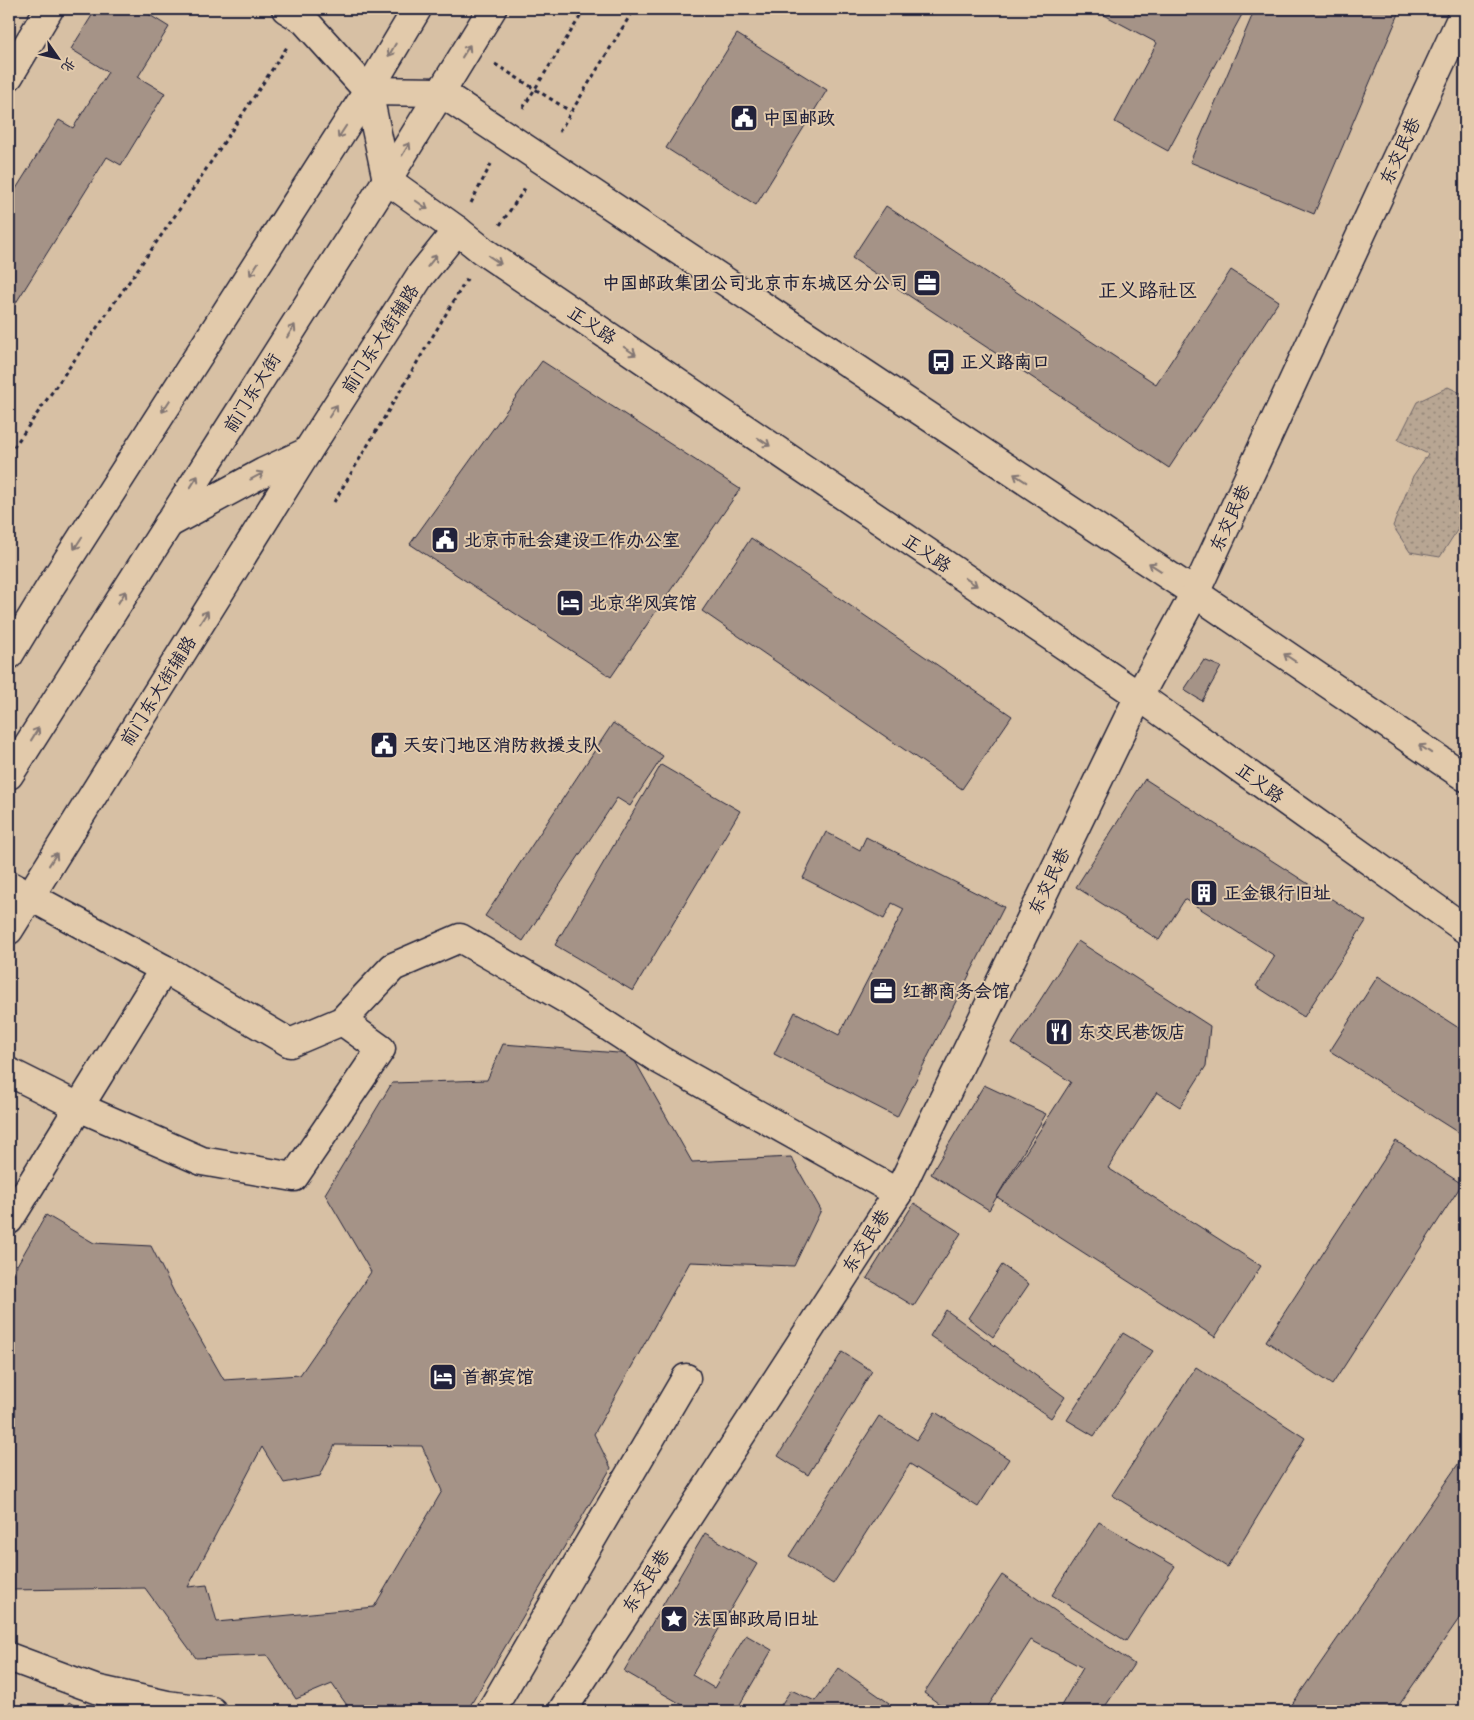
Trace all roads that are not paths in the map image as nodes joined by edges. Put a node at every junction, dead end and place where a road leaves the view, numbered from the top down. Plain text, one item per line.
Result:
1 (49, 9) edge
2 (417, 9) edge
3 (492, 9) edge
4 (1465, 10) edge
5 (295, 14) edge
6 (9, 76) edge
7 (368, 92) junction
8 (440, 92) junction
9 (387, 180) junction
10 (457, 230) junction
11 (307, 452) junction
12 (168, 524) junction
13 (1195, 593) junction
14 (9, 655) edge
15 (1139, 696) junction
16 (9, 775) edge
17 (1465, 776) edge
18 (19, 890) edge
19 (1465, 929) edge
20 (9, 930) edge
21 (164, 969) junction
22 (342, 1021) junction
23 (9, 1072) edge
24 (79, 1107) junction
25 (898, 1193) junction
26 (9, 1220) edge
27 (686, 1378) dead end
28 (9, 1657) edge
29 (212, 1711) edge
30 (491, 1711) edge
31 (562, 1711) edge

1 - 6 street
2 -> 7 street
8 -> 3 street, 前门东大街
4 - 13 street, 东交民巷
5 - 7 street
7 - 8 street
7 - 9 street
7 -> 14 street
9 -> 8 street, 前门东大街
13 -> 8 street
9 -> 10 street, 正义路
12 -> 9 street, 前门东大街
11 -> 10 street, 前门东大街辅路
10 -> 15 street, 正义路
12 -> 11 street
18 -> 11 street, 前门东大街辅路
16 -> 12 street, 前门东大街
13 - 15 street, 东交民巷
17 -> 13 street
15 - 19 street, 正义路
15 - 25 street, 东交民巷
18 - 20 street, 前门东大街辅路
18 - 21 street
21 - 22 street
21 - 24 street
22 - 24 street
22 - 25 street
23 - 24 street
24 - 26 street
25 - 31 street, 东交民巷
27 - 30 street
28 - 29 street

